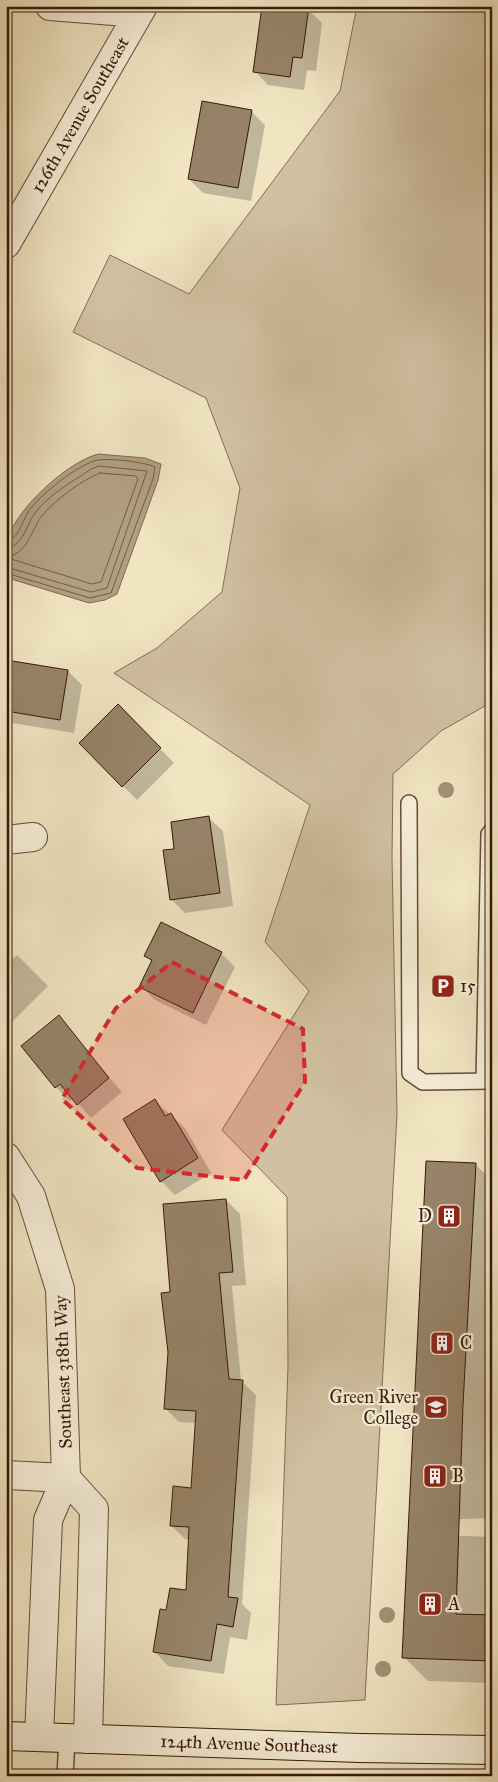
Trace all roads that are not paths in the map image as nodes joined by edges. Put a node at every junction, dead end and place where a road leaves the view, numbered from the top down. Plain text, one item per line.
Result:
1 (50, 6) edge
2 (141, 10) edge
3 (6, 244) edge
4 (409, 803) dead end
5 (492, 831) edge
6 (488, 1081) edge
7 (6, 1157) edge
8 (6, 1474) edge
9 (66, 1478) junction
10 (6, 1736) edge
11 (39, 1737) junction
12 (77, 1738) junction
13 (492, 1750) edge
14 (66, 1776) edge

1 - 2 street, 126th Avenue Southeast
2 - 3 street, 126th Avenue Southeast
4 - 6 lane
5 - 6 lane
7 - 9 street, Southeast 318th Way
8 - 9 street
9 - 11 street, Southeast 318th Way
9 - 12 street
10 - 11 street, 124th Avenue Southeast
11 - 12 street, 124th Avenue Southeast
12 - 13 street, 124th Avenue Southeast
12 - 14 lane

